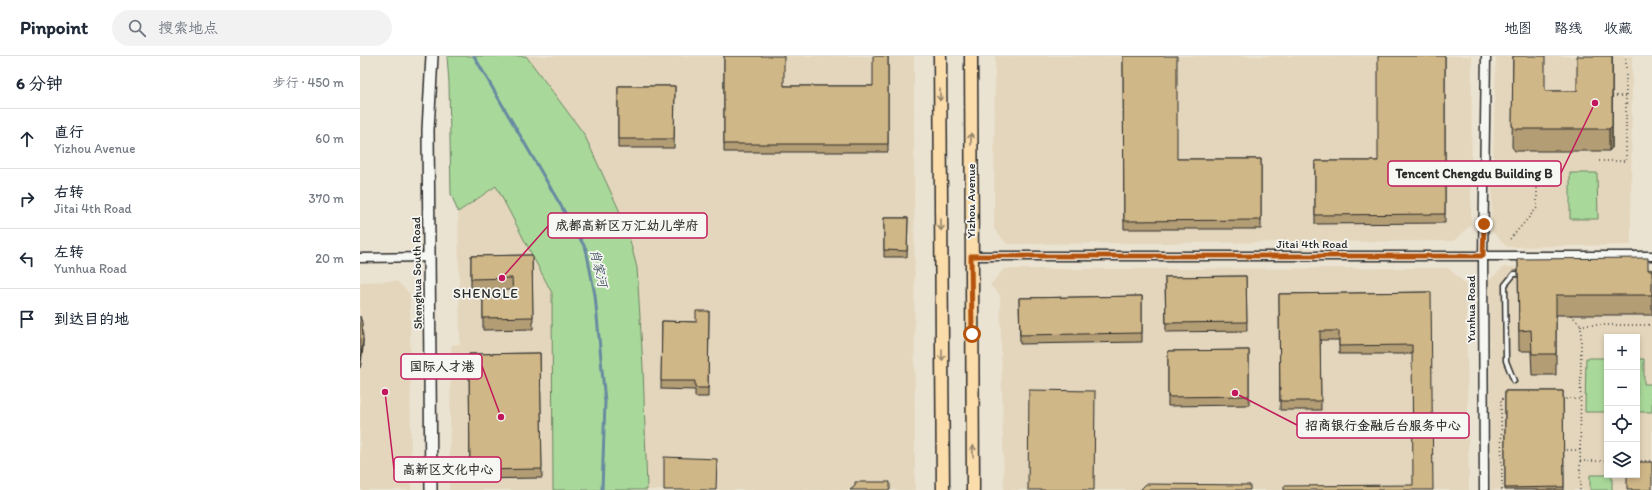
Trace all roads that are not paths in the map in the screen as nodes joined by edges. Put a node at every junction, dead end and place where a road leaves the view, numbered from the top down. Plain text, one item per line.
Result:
1 (432, 56) edge
2 (940, 56) edge
3 (971, 56) edge
4 (1486, 56) edge
5 (971, 256) junction
6 (1483, 256) junction
7 (1652, 256) edge
8 (430, 257) junction
9 (360, 258) edge
10 (1529, 274) edge
11 (1514, 381) dead end
12 (431, 490) edge
13 (943, 490) edge
14 (973, 490) edge
15 (1484, 490) edge

1 - 8 street, Shenghua South Road
2 -> 13 main road
5 -> 3 main road, Yizhou Avenue
4 - 6 street, Yunhua Road
5 - 6 street, Jitai 4th Road
14 -> 5 main road, Yizhou Avenue
6 - 7 street, Jitai 4th Road
6 - 15 street, Yunhua Road
8 - 9 street
8 - 12 street, Shenghua South Road
10 - 11 lane

